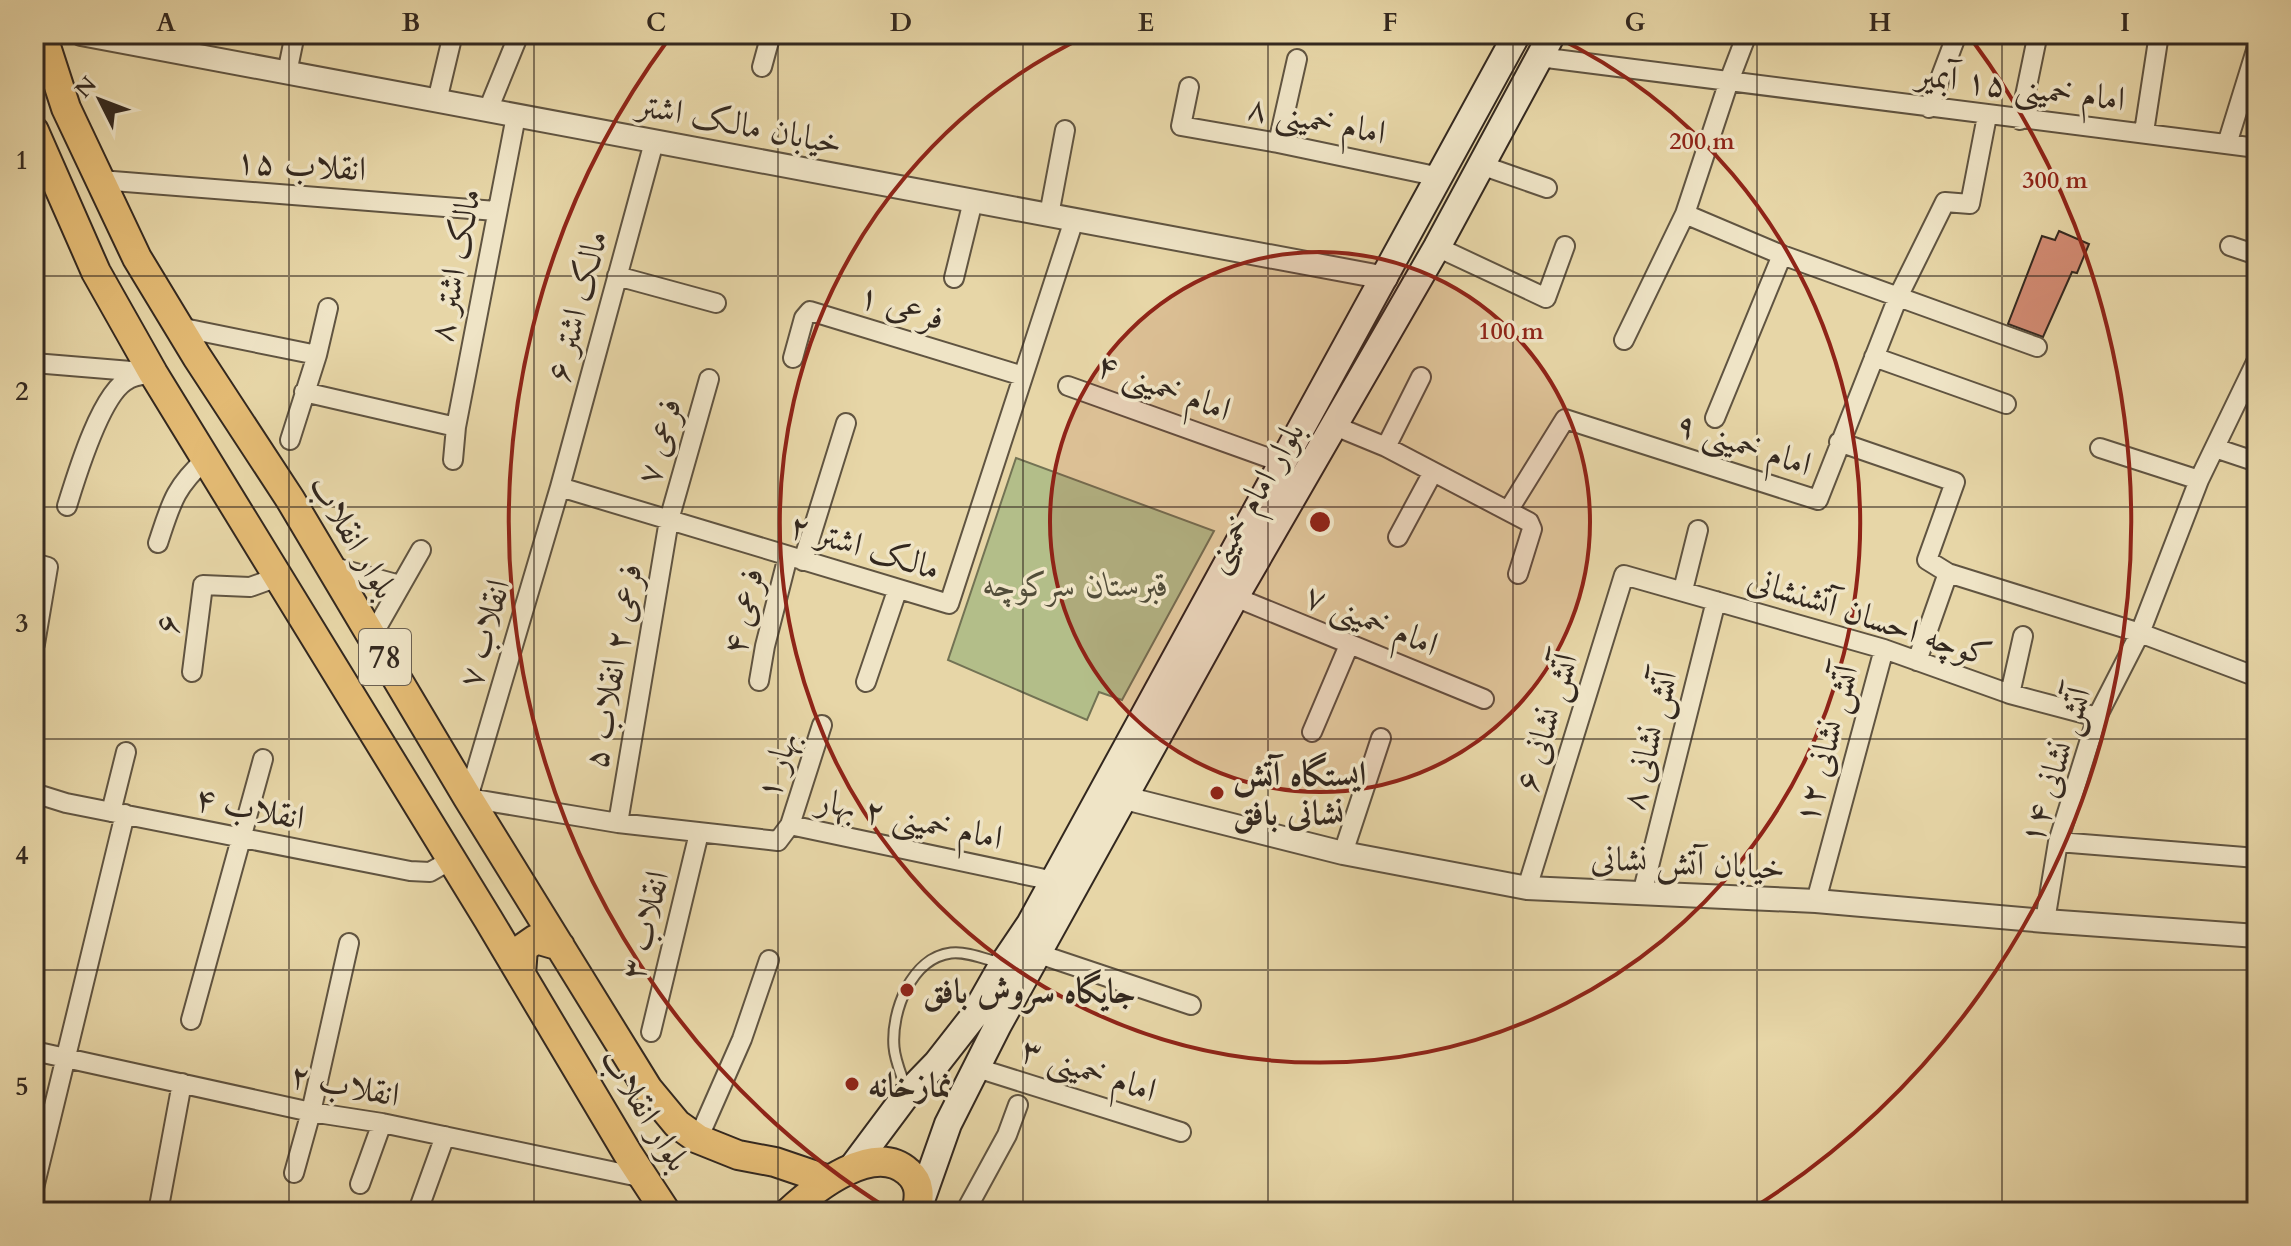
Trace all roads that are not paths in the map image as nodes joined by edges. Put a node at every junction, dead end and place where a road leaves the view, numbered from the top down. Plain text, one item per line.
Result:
1 (42, 34) edge
2 (81, 34) edge
3 (295, 34) edge
4 (453, 34) edge
5 (519, 34) edge
6 (771, 34) edge
7 (1517, 34) edge
8 (1552, 34) edge
9 (1747, 34) edge
10 (1957, 34) edge
11 (2159, 34) edge
12 (2037, 38) dead end
13 (156, 41) edge
14 (2257, 47) edge
15 (1539, 57) junction
16 (1297, 59) dead end
17 (762, 67) dead end
18 (287, 73) junction
19 (1729, 81) junction
20 (1189, 87) dead end
21 (437, 101) junction
22 (1929, 108) junction
23 (488, 110) junction
24 (516, 116) junction
25 (1987, 116) junction
26 (2020, 120) junction
27 (1065, 130) dead end
28 (34, 131) edge
29 (2144, 132) junction
30 (654, 142) junction
31 (1278, 143) junction
32 (2227, 144) junction
33 (2257, 148) edge
34 (1481, 165) junction
35 (1440, 177) junction
36 (100, 180) junction
37 (1547, 188) dead end
38 (973, 201) junction
39 (496, 211) junction
40 (1685, 214) junction
41 (1049, 215) junction
42 (1074, 220) junction
43 (1565, 246) dead end
44 (2230, 246) dead end
45 (1437, 247) junction
46 (1782, 255) junction
47 (2257, 255) edge
48 (617, 276) junction
49 (954, 278) dead end
50 (1386, 278) junction
51 (1898, 297) junction
52 (716, 303) dead end
53 (328, 308) dead end
54 (179, 327) junction
55 (1624, 340) dead end
56 (2037, 347) dead end
57 (317, 355) junction
58 (1874, 357) junction
59 (793, 358) dead end
60 (2257, 360) edge
61 (34, 363) edge
62 (153, 373) junction
63 (1023, 376) junction
64 (1421, 377) dead end
65 (709, 379) dead end
66 (1068, 386) dead end
67 (304, 392) junction
68 (2006, 404) dead end
69 (1715, 418) dead end
70 (846, 423) dead end
71 (1335, 426) junction
72 (456, 427) junction
73 (290, 440) dead end
74 (1839, 442) junction
75 (1386, 447) junction
76 (2100, 448) dead end
77 (2215, 448) junction
78 (206, 459) junction
79 (453, 460) dead end
80 (2257, 462) edge
81 (1283, 463) junction
82 (1433, 472) junction
83 (2199, 480) junction
84 (560, 487) junction
85 (67, 506) dead end
86 (1508, 511) junction
87 (669, 520) junction
88 (1698, 530) dead end
89 (1398, 537) dead end
90 (158, 543) dead end
91 (421, 550) dead end
92 (795, 558) junction
93 (34, 563) edge
94 (330, 566) junction
95 (1948, 573) junction
96 (1518, 574) dead end
97 (1624, 575) joint
98 (278, 577) junction
99 (400, 585) junction
100 (1683, 590) junction
101 (897, 591) junction
102 (1235, 597) junction
103 (1716, 601) junction
104 (1202, 633) junction
105 (2140, 633) junction
106 (372, 636) junction
107 (2023, 636) dead end
108 (35, 644) edge
109 (1349, 645) junction
110 (1884, 649) junction
111 (1917, 661) junction
112 (192, 672) dead end
113 (2257, 677) edge
114 (759, 681) dead end
115 (866, 682) dead end
116 (1171, 690) junction
117 (2010, 694) junction
118 (1484, 699) dead end
119 (2097, 717) junction
120 (822, 725) dead end
121 (1312, 732) dead end
122 (1381, 738) dead end
123 (126, 752) dead end
124 (263, 759) dead end
125 (34, 793) edge
126 (468, 798) junction
127 (1125, 798) junction
128 (118, 813) junction
129 (618, 823) junction
130 (790, 825) junction
131 (699, 833) junction
132 (239, 838) junction
133 (2058, 842) junction
134 (1343, 853) junction
135 (2257, 858) edge
136 (451, 860) junction
137 (1054, 881) junction
138 (1527, 888) junction
139 (528, 893) junction
140 (1642, 894) junction
141 (1816, 901) junction
142 (488, 919) junction
143 (2045, 921) junction
144 (2257, 936) edge
145 (349, 943) dead end
146 (560, 946) junction
147 (1039, 954) junction
148 (769, 960) dead end
149 (1003, 964) junction
150 (521, 974) junction
151 (1191, 1005) dead end
152 (191, 1020) dead end
153 (651, 1032) dead end
154 (34, 1051) edge
155 (65, 1057) junction
156 (977, 1068) junction
157 (182, 1083) junction
158 (907, 1094) junction
159 (1018, 1105) dead end
160 (311, 1112) junction
161 (382, 1123) junction
162 (1181, 1132) dead end
163 (445, 1136) junction
164 (698, 1139) junction
165 (294, 1173) dead end
166 (839, 1175) junction
167 (644, 1178) junction
168 (360, 1184) dead end
169 (34, 1188) edge
170 (419, 1208) dead end
171 (158, 1212) edge
172 (666, 1212) edge
173 (789, 1212) edge
174 (916, 1212) edge
175 (965, 1212) edge

1 - 36 main road, بلوار انقلاب / 78
2 - 13 street, خیابان مالک اشتر
3 - 18 street
4 - 21 street
5 - 23 street
6 - 17 street
7 - 35 main road, بلوار امام خمینی
8 - 15 main road, بلوار امام خمینی
9 - 19 street
10 - 22 street
11 - 29 street
12 - 26 street
13 - 18 street, خیابان مالک اشتر
14 - 32 street
15 - 19 street, امام خمینی ۱۵ آبمیر
15 - 34 main road, بلوار امام خمینی
16 - 31 street
18 - 21 street, خیابان مالک اشتر
19 - 22 street, امام خمینی ۱۵ آبمیر
19 - 40 street
20 - 31 street, امام خمینی ۸
21 - 23 street, خیابان مالک اشتر
22 - 25 street, امام خمینی ۱۵ آبمیر
23 - 24 street, خیابان مالک اشتر
24 - 30 street, خیابان مالک اشتر
24 - 39 street, مالک اشتر ۸
25 - 26 street, امام خمینی ۱۵ آبمیر
25 - 51 street, امام خمینی ۹
26 - 29 street, امام خمینی ۱۵ آبمیر
27 - 41 street
28 - 62 main road, بلوار انقلاب / 78
29 - 32 street, امام خمینی ۱۵ آبمیر
30 - 38 street, خیابان مالک اشتر
30 - 48 street, مالک اشتر ۶
31 - 35 street, امام خمینی ۸
32 - 33 street, امام خمینی ۱۵ آبمیر
34 - 37 street
34 - 45 main road, بلوار امام خمینی
35 - 50 main road, بلوار امام خمینی
36 - 39 street, انقلاب ۱۵
36 - 54 main road, بلوار انقلاب / 78
38 - 41 street, خیابان مالک اشتر
38 - 49 street
39 - 72 street, مالک اشتر ۸
40 - 46 street
40 - 55 street
41 - 42 street, خیابان مالک اشتر
42 - 50 street, خیابان مالک اشتر
42 - 63 street, مالک اشتر ۲
43 - 45 street
44 - 47 street
45 - 71 main road, بلوار امام خمینی
46 - 51 street
46 - 69 street
48 - 52 street
48 - 84 street, مالک اشتر ۶
50 - 81 main road, بلوار امام خمینی
51 - 56 street
51 - 58 street, امام خمینی ۹
53 - 57 street
54 - 57 street
54 - 94 main road, بلوار انقلاب / 78
57 - 67 street
58 - 68 street
58 - 74 street, امام خمینی ۹
59 - 63 street, فرعی ۱
60 - 77 street, آتش نشانی ۱۴
61 - 62 street
62 - 78 main road, بلوار انقلاب / 78
62 - 85 street
63 - 101 street, مالک اشتر ۲
64 - 75 street
65 - 87 street, فرعی ۷
66 - 81 street, امام خمینی ۴
67 - 72 street
67 - 73 street
70 - 92 street, فرعی ۴
71 - 75 street
71 - 102 main road, بلوار امام خمینی
72 - 79 street, مالک اشتر ۸
74 - 86 street, امام خمینی ۹
74 - 95 street
75 - 82 street
76 - 83 street
77 - 80 street
77 - 83 street, آتش نشانی ۱۴
78 - 90 street
78 - 98 main road, بلوار انقلاب / 78
81 - 104 main road, بلوار امام خمینی
82 - 86 street
82 - 89 street
83 - 105 street, آتش نشانی ۱۴
84 - 87 street, مالک اشتر ۲
84 - 126 street, انقلاب ۷
86 - 96 street
87 - 92 street, مالک اشتر ۲
87 - 129 street, فرعی ۲ انقلاب ۵
88 - 100 street
91 - 99 street
92 - 101 street, مالک اشتر ۲
92 - 114 street, فرعی ۴
93 - 108 street
94 - 99 street
94 - 106 main road, بلوار انقلاب / 78
95 - 105 street
95 - 111 street
97 - 100 street, کوچه احسان آتشنشانی
97 - 138 street, آتش نشانی ۶
98 - 112 street, ۶
98 - 136 main road, بلوار انقلاب / 78
99 - 106 street
100 - 103 street, کوچه احسان آتشنشانی
101 - 115 street
102 - 104 main road, بلوار امام خمینی
102 - 109 street, امام خمینی ۷
103 - 110 street, کوچه احسان آتشنشانی
103 - 140 street, آتش نشانی ۸
104 - 116 main road, بلوار امام خمینی
105 - 113 street
105 - 119 street, آتش نشانی ۱۴
106 - 126 main road, بلوار انقلاب / 78
107 - 117 street
109 - 118 street, امام خمینی ۷
109 - 121 street
110 - 111 street, کوچه احسان آتشنشانی
110 - 141 street, آتش نشانی ۱۲
111 - 117 street, کوچه احسان آتشنشانی
116 - 127 main road, بلوار امام خمینی
116 - 137 main road, بلوار امام خمینی
117 - 119 street, کوچه احسان آتشنشانی
119 - 133 street, آتش نشانی ۱۴
120 - 130 street, بهار ۱
122 - 134 street
123 - 128 street
124 - 132 street
125 - 128 street, انقلاب ۴
126 - 129 street, امام خمینی ۲ بهار
126 - 139 main road, بلوار انقلاب / 78
127 - 134 street, خیابان آتش نشانی
127 - 147 main road, بلوار امام خمینی
128 - 132 street, انقلاب ۴
128 - 155 street
129 - 131 street, امام خمینی ۲ بهار
130 - 131 street, امام خمینی ۲ بهار
130 - 137 street, امام خمینی ۲ بهار
131 - 153 street, انقلاب ۳
132 - 136 street, انقلاب ۴
132 - 152 street
133 - 135 street
133 - 143 street, آتش نشانی ۱۴
134 - 138 street, خیابان آتش نشانی
136 - 142 main road, بلوار انقلاب / 78
137 - 149 main road, بلوار امام خمینی
138 - 140 street, خیابان آتش نشانی
139 - 142 main road
139 - 146 main road, بلوار انقلاب / 78
140 - 141 street, خیابان آتش نشانی
141 - 143 street, خیابان آتش نشانی
142 - 150 main road, بلوار انقلاب / 78
143 - 144 street, خیابان آتش نشانی
145 - 160 street
146 - 150 main road
146 - 164 main road, بلوار انقلاب / 78
147 - 151 street
147 - 156 main road, بلوار امام خمینی
148 - 164 street
149 - 158 main road, بلوار امام خمینی
149 - 158 lane
150 - 167 main road, بلوار انقلاب / 78
154 - 155 street, انقلاب ۲
155 - 157 street, انقلاب ۲
155 - 169 street
156 - 162 street, امام خمینی ۳
156 - 174 main road, بلوار امام خمینی
157 - 160 street, انقلاب ۲
157 - 171 street
158 - 166 main road, بلوار امام خمینی
159 - 175 street
160 - 161 street, انقلاب ۲
160 - 165 street
161 - 163 street, انقلاب ۲
161 - 168 street
163 - 167 street, انقلاب ۲
163 - 170 street
164 - 166 main road, بلوار انقلاب / 78
166 - 173 main road
166 - 174 main road, 78
167 - 172 main road, بلوار انقلاب / 78

